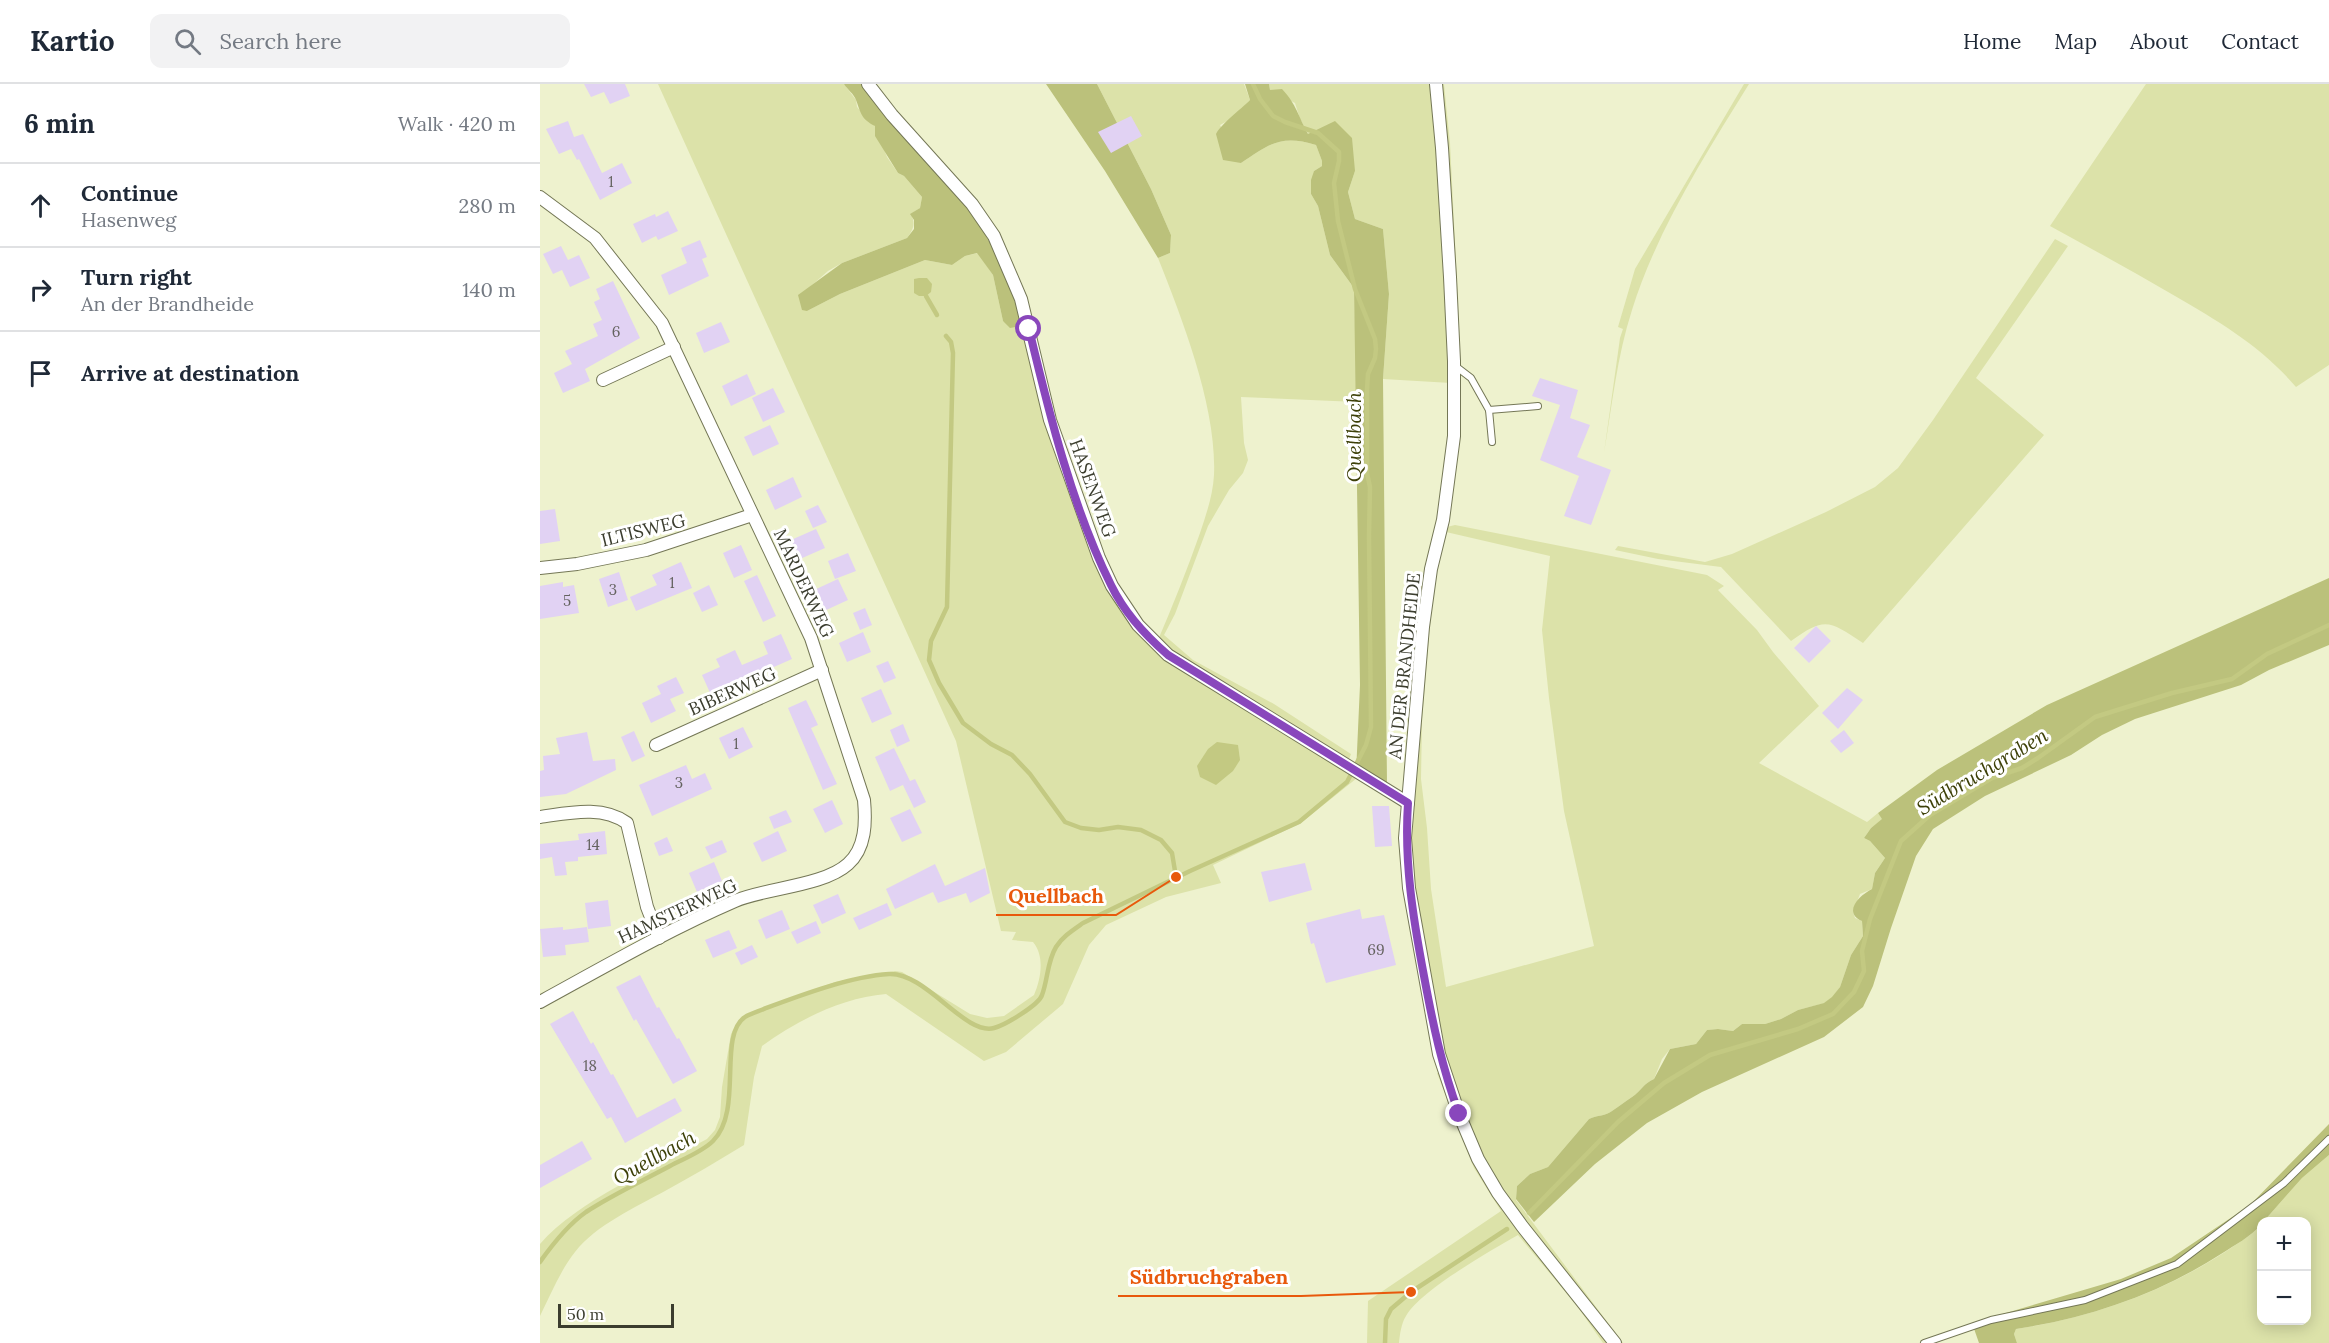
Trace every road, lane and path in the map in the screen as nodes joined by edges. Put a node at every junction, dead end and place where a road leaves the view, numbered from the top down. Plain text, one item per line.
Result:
1 (868, 84) edge
2 (1436, 84) edge
3 (540, 197) edge
4 (674, 347) junction
5 (1454, 365) junction
6 (603, 380) dead end
7 (1538, 406) dead end
8 (1490, 410) junction
9 (1492, 442) dead end
10 (753, 515) junction
11 (540, 568) edge
12 (822, 670) junction
13 (656, 746) dead end
14 (1408, 803) junction
15 (540, 817) edge
16 (861, 845) joint
17 (659, 938) junction
18 (540, 1002) edge
19 (2329, 1139) edge
20 (1615, 1343) edge
21 (1924, 1343) edge

1 - 14 street, HASENWEG
2 - 5 street, AN DER BRANDHEIDE
3 - 4 street, MARDERWEG
4 - 6 street
4 - 10 street, MARDERWEG
5 - 8 lane
5 - 14 street, AN DER BRANDHEIDE
7 - 8 lane
8 - 9 lane
10 - 11 street, ILTISWEG
10 - 12 street, MARDERWEG
12 - 13 street, BIBERWEG
12 - 16 street, MARDERWEG
14 - 20 street, AN DER BRANDHEIDE
15 - 17 street
16 - 17 street, HAMSTERWEG
17 - 18 street, HAMSTERWEG
19 - 21 lane

